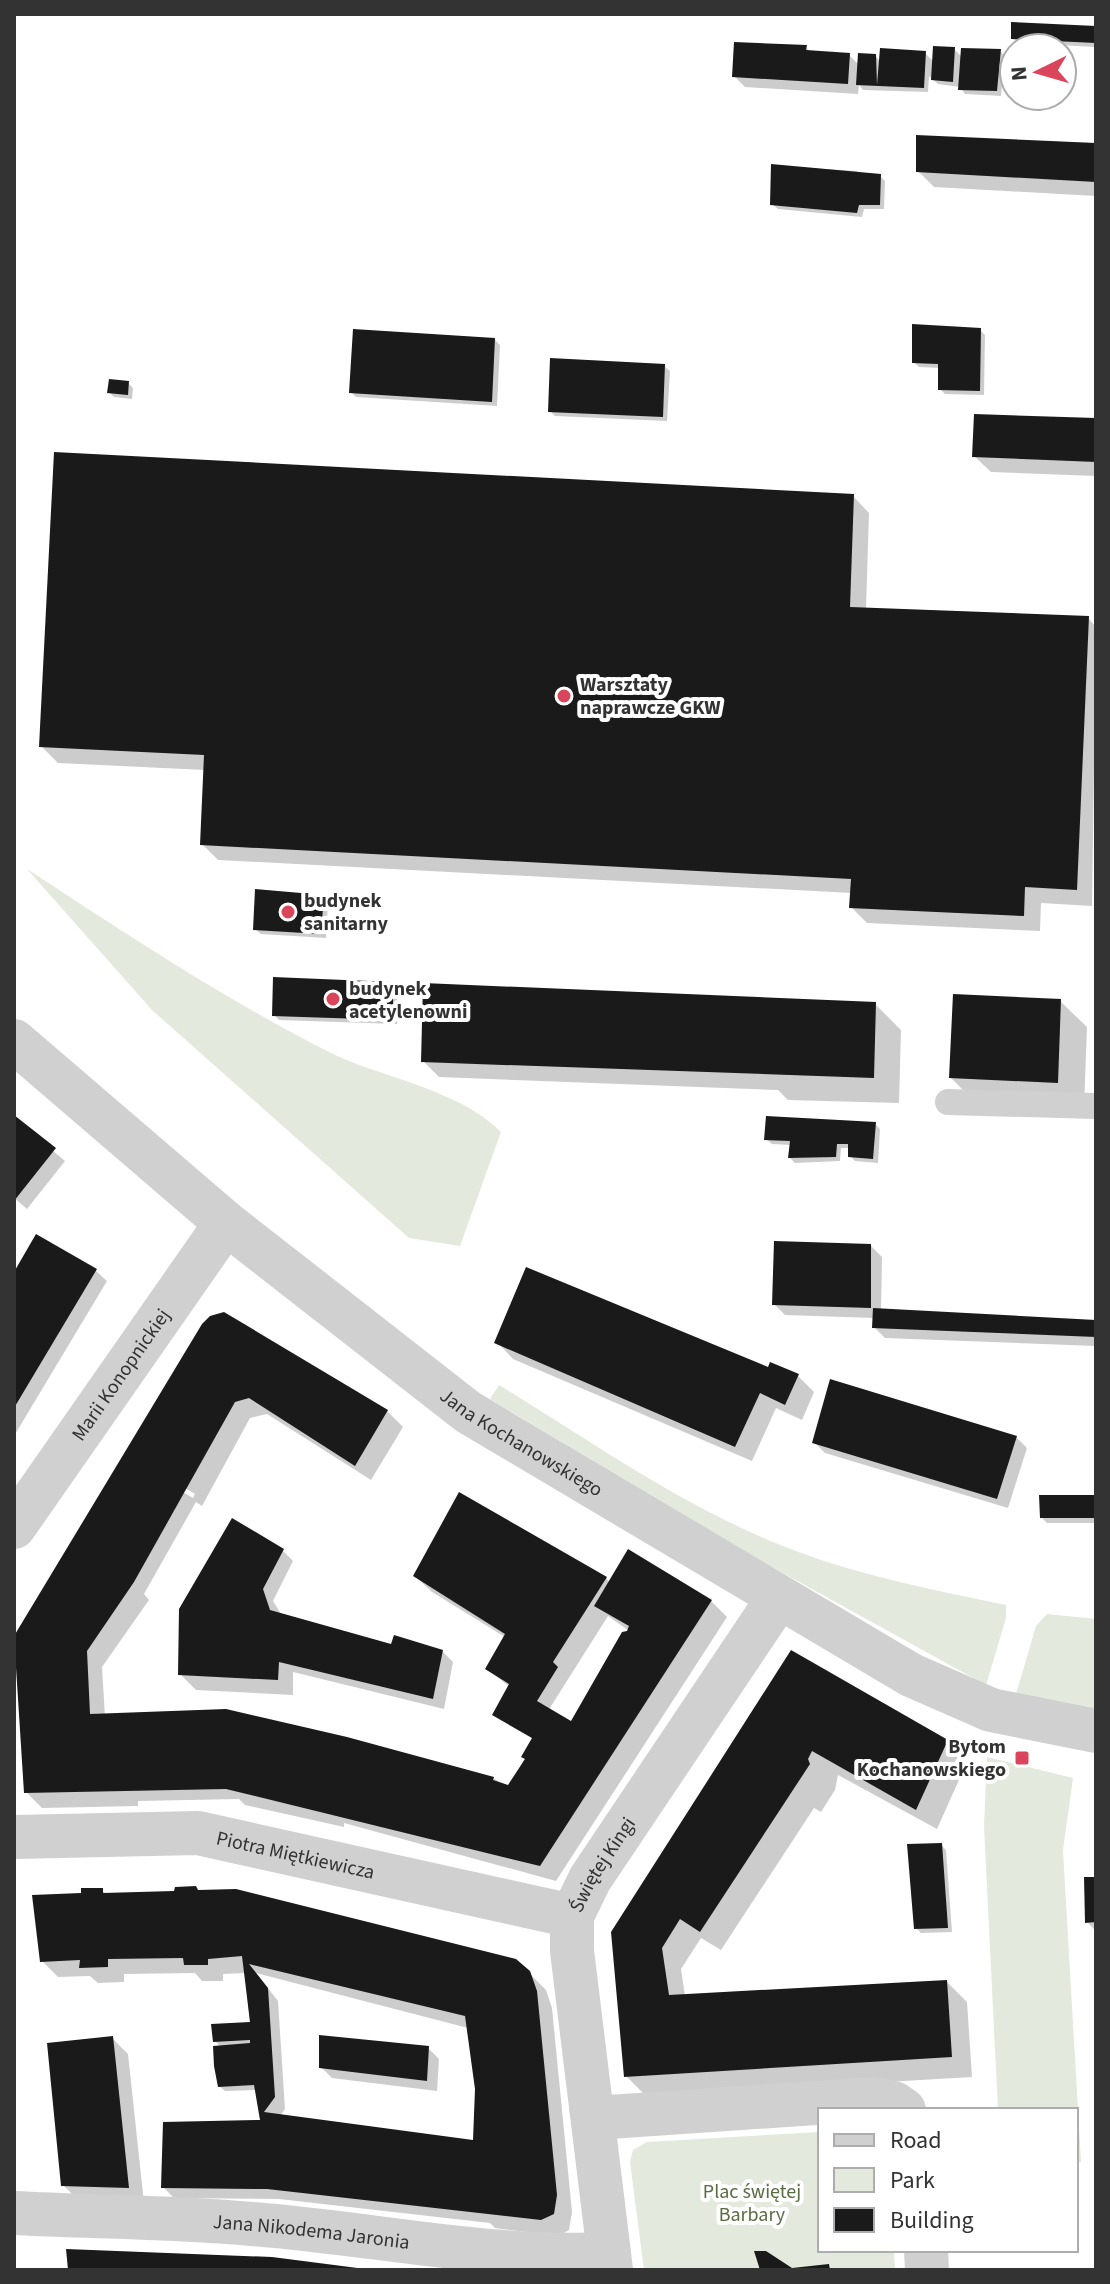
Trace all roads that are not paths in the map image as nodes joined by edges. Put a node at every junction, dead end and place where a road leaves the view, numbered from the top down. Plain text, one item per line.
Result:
1 (14, 1041) edge
2 (948, 1102) dead end
3 (1096, 1106) edge
4 (226, 1223) junction
5 (14, 1527) edge
6 (779, 1597) junction
7 (1096, 1731) edge
8 (14, 1837) edge
9 (572, 1916) junction
10 (901, 2108) edge
11 (594, 2118) junction
12 (14, 2213) edge
13 (610, 2262) edge

1 - 4 street, Jana Kochanowskiego
2 - 3 lane
4 - 5 street, Marii Konopnickiej
4 - 6 street, Jana Kochanowskiego
6 - 7 street, Jana Kochanowskiego
6 - 9 street, Świętej Kingi
8 - 9 street, Piotra Miętkiewicza
9 - 11 street, Świętej Kingi
10 - 11 street
11 - 13 street, Świętej Kingi
12 - 13 street, Jana Nikodema Jaronia

